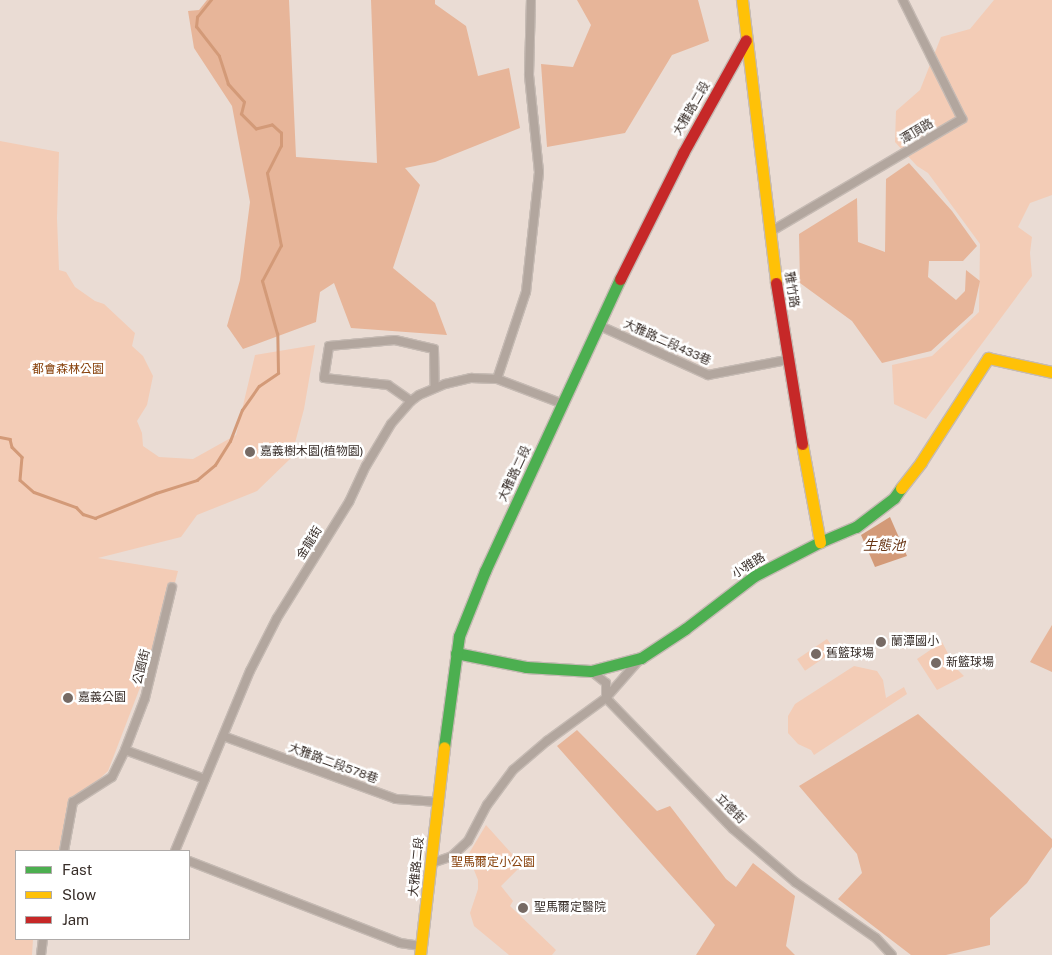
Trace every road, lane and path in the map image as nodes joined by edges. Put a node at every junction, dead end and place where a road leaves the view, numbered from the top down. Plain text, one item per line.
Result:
1 (531, 0) edge
2 (742, 0) edge
3 (903, 0) edge
4 (746, 40) junction
5 (770, 232) junction
6 (598, 325) junction
7 (787, 360) junction
8 (1052, 372) edge
9 (498, 380) junction
10 (435, 388) junction
11 (411, 401) junction
12 (563, 404) junction
13 (820, 542) junction
14 (172, 587) dead end
15 (456, 652) junction
16 (641, 658) junction
17 (591, 671) junction
18 (606, 698) junction
19 (223, 736) junction
20 (126, 750) junction
21 (205, 779) junction
22 (438, 802) junction
23 (64, 850) edge
24 (175, 850) edge
25 (190, 861) edge
26 (432, 863) junction
27 (43, 940) edge
28 (421, 951) edge
29 (41, 955) edge
30 (892, 955) edge

1 - 9 street
2 - 4 street, 雅竹路
3 - 5 street, 潭頂路
4 - 5 street, 雅竹路
4 - 6 street, 大雅路二段
5 - 7 street, 雅竹路
6 - 7 street, 大雅路二段433巷
6 - 12 street, 大雅路二段
7 - 13 street, 雅竹路
8 - 13 street, 小雅路
9 - 10 street, 金龍街
9 - 12 street, 金龍街
10 - 11 street, 金龍街
10 - 11 street
11 - 19 street, 金龍街
12 - 15 street, 大雅路二段
13 - 16 street, 小雅路
14 - 20 street, 公園街
15 - 17 street, 小雅路
15 - 22 street, 大雅路二段
16 - 17 street, 小雅路
16 - 18 street
17 - 18 street
18 - 26 street
18 - 30 street, 立德街
19 - 21 street, 金龍街
19 - 22 street, 大雅路二段578巷
20 - 21 street
20 - 23 street, 公園街
21 - 24 street, 金龍街
22 - 26 street, 大雅路二段
25 - 28 street
26 - 28 street, 大雅路二段
27 - 29 street

